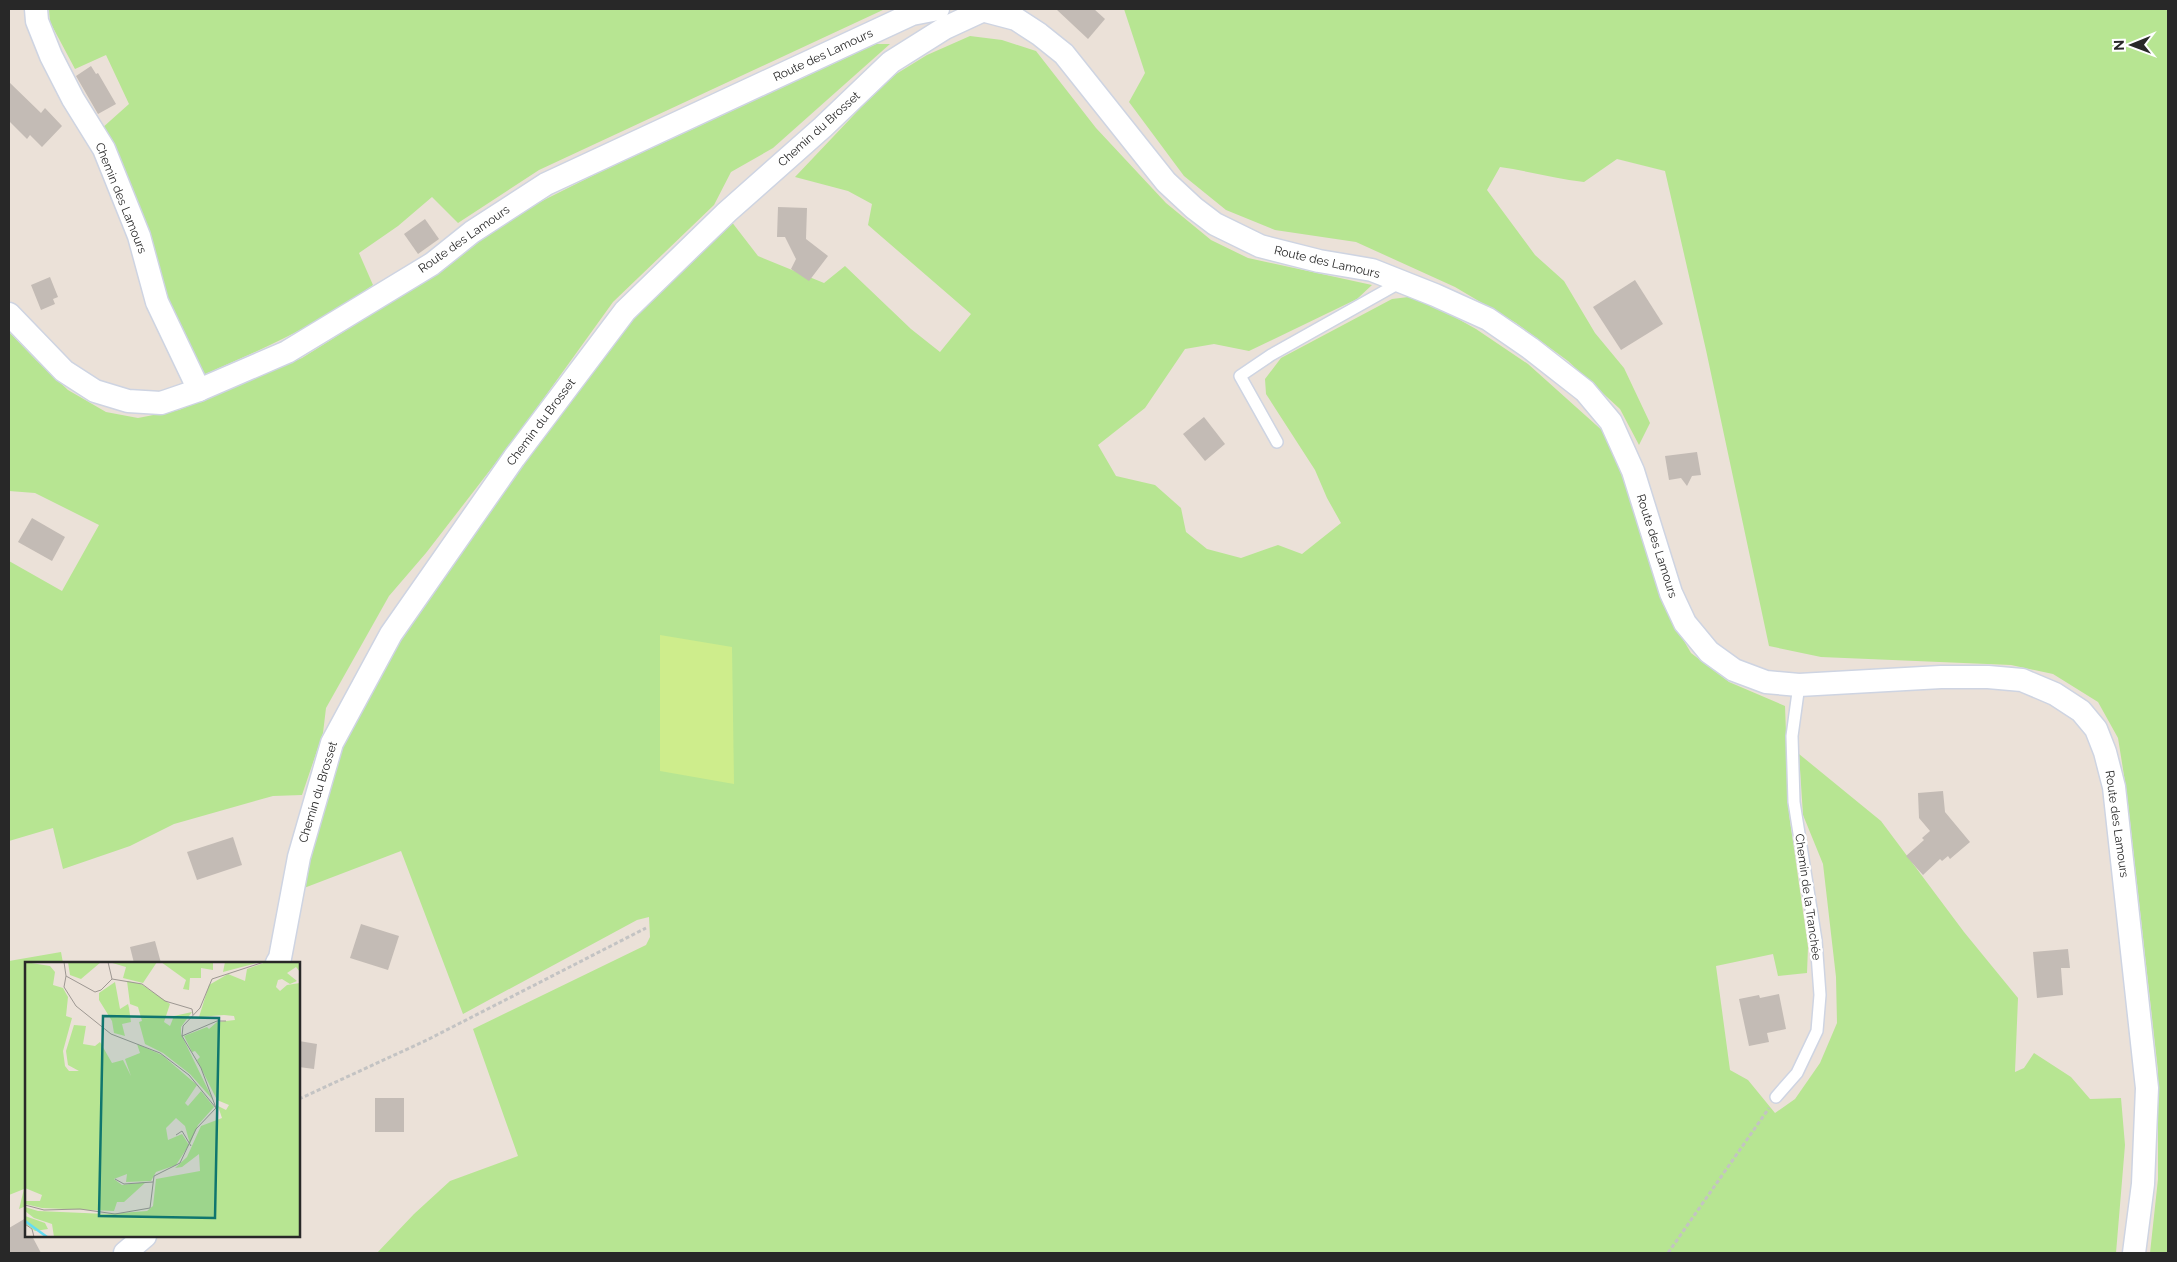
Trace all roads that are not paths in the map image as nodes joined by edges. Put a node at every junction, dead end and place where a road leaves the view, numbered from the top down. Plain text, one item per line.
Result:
1 (36, 9) edge
2 (938, 9) edge
3 (978, 9) edge
4 (986, 9) edge
5 (1402, 282) junction
6 (9, 314) edge
7 (199, 390) junction
8 (1277, 442) dead end
9 (1799, 686) junction
10 (278, 962) edge
11 (1776, 1097) road end
12 (144, 1237) edge
13 (125, 1253) edge
14 (2134, 1253) edge

1 - 7 street, Chemin des Lamours
2 - 7 street, Route des Lamours
3 - 4 street, Route des Lamours
4 - 5 street, Route des Lamours
4 - 10 street, Chemin du Brosset
5 - 8 lane
5 - 9 street, Route des Lamours
6 - 7 street, Route des Lamours
9 - 11 lane, Chemin de la Tranchée
9 - 14 street, Route des Lamours
12 - 13 street

